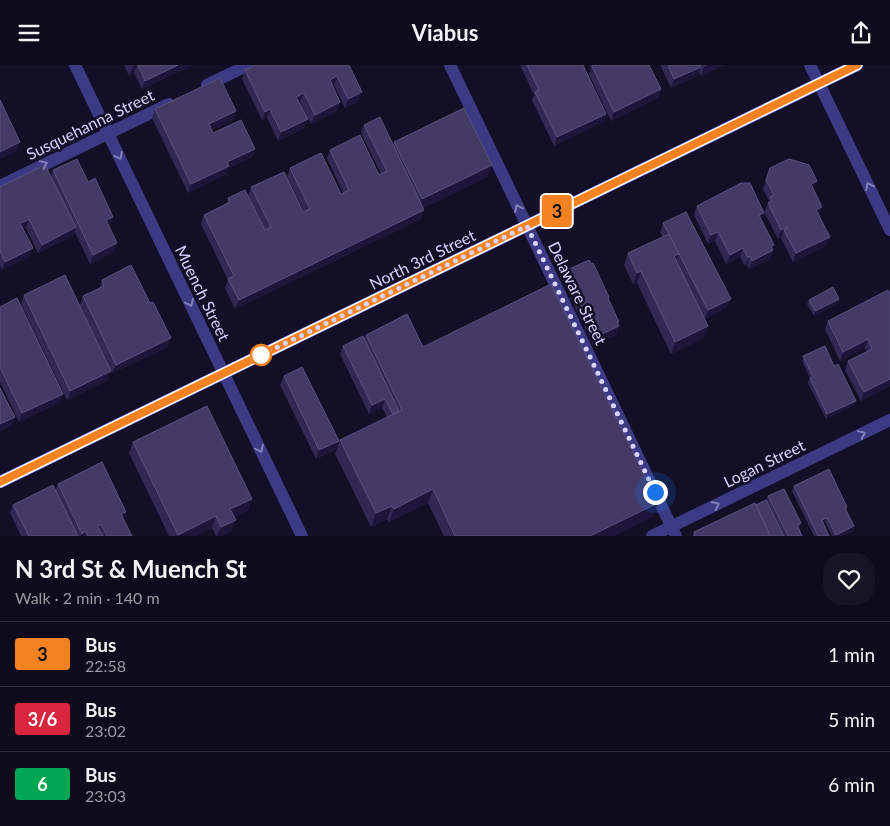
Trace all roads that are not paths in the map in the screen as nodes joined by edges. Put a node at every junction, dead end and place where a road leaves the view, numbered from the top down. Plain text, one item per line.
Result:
1 (75, 65) edge
2 (248, 65) edge
3 (450, 65) edge
4 (810, 65) edge
5 (857, 65) edge
6 (819, 83) junction
7 (196, 90) edge
8 (179, 99) edge
9 (108, 133) junction
10 (0, 186) edge
11 (527, 226) junction
12 (890, 230) edge
13 (223, 373) junction
14 (890, 420) edge
15 (0, 482) edge
16 (674, 531) edge
17 (302, 536) edge
18 (652, 536) edge

1 - 9 street, Muench Street
2 - 7 street
11 -> 3 street, Delaware Street
4 - 6 street
5 - 6 main road, North 3rd Street
6 - 11 main road, North 3rd Street
12 -> 6 street
8 - 9 street, Susquehanna Street
10 -> 9 street, Susquehanna Street
9 -> 13 street, Muench Street
11 - 13 main road, North 3rd Street
11 - 16 street, Delaware Street
13 - 15 main road, North 3rd Street
13 -> 17 street, Muench Street
16 -> 14 street, Logan Street
16 - 18 street, Logan Street

